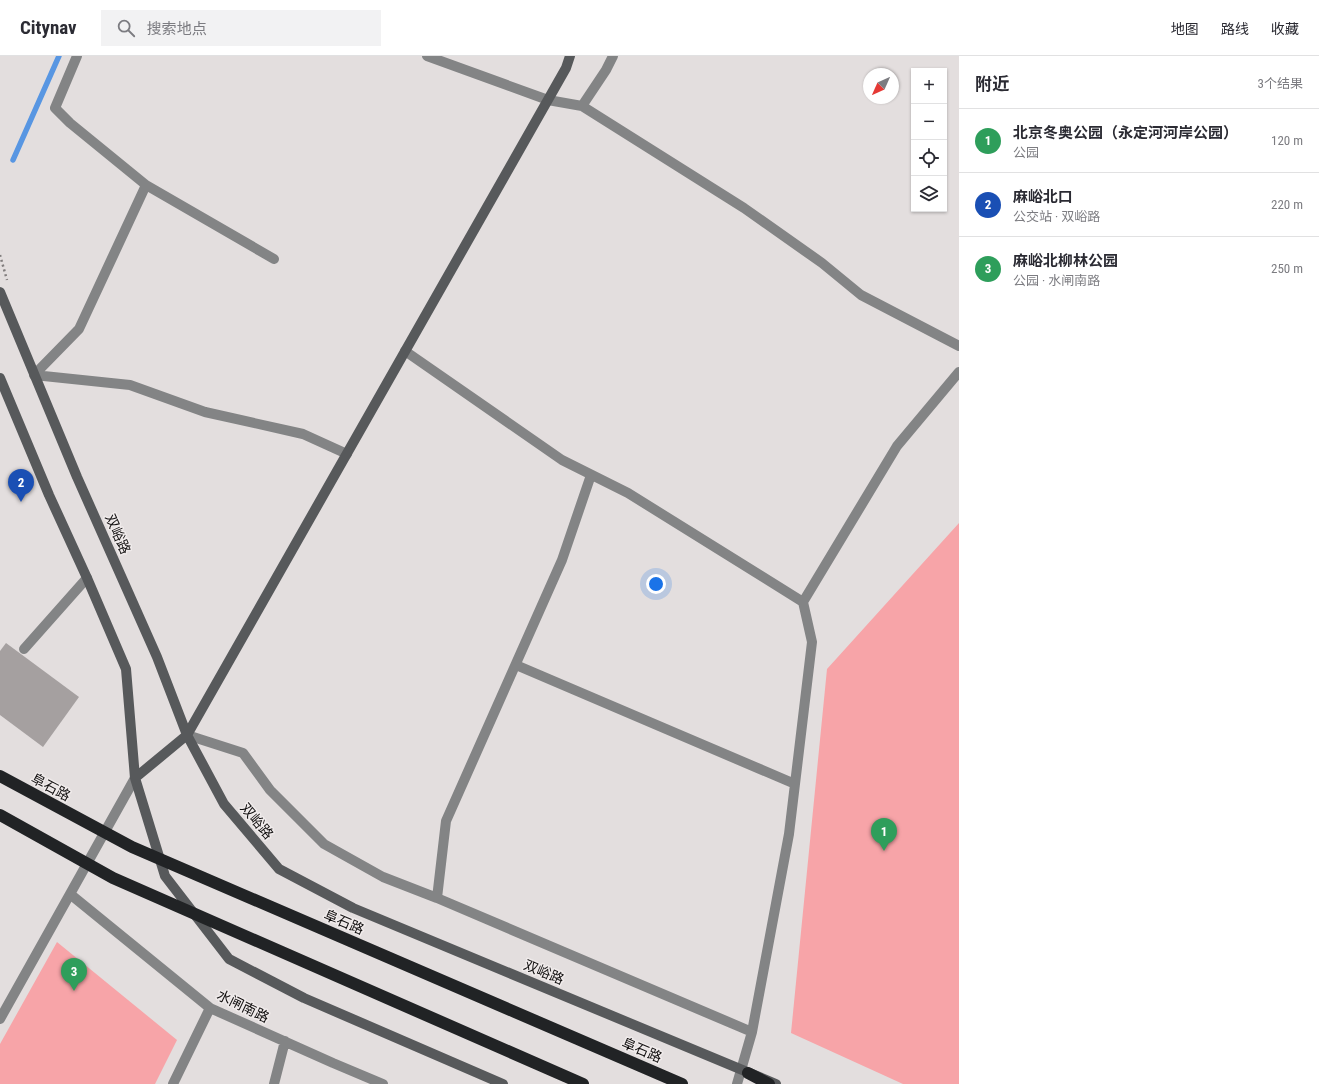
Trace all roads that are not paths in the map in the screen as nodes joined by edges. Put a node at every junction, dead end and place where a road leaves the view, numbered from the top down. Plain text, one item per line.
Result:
1 (77, 56) edge
2 (427, 56) edge
3 (570, 56) edge
4 (614, 56) edge
5 (548, 100) junction
6 (582, 106) junction
7 (146, 185) junction
8 (274, 259) dead end
9 (0, 292) edge
10 (959, 346) edge
11 (405, 351) junction
12 (959, 372) edge
13 (34, 375) junction
14 (0, 378) edge
15 (347, 454) junction
16 (591, 475) junction
17 (87, 578) junction
18 (804, 602) junction
19 (24, 649) dead end
20 (516, 665) junction
21 (187, 735) junction
22 (0, 776) edge
23 (135, 778) junction
24 (795, 784) junction
25 (0, 815) edge
26 (70, 894) junction
27 (437, 898) junction
28 (210, 1008) junction
29 (0, 1019) edge
30 (752, 1032) junction
31 (285, 1041) junction
32 (748, 1073) junction
33 (173, 1084) edge
34 (274, 1084) edge
35 (384, 1084) edge
36 (502, 1084) edge
37 (583, 1084) edge
38 (682, 1084) edge
39 (737, 1084) edge
40 (769, 1084) edge
41 (776, 1084) edge

1 - 7 street
2 - 5 street
3 - 5 street
4 - 6 street
5 - 6 street
5 - 11 street
6 - 10 street
7 - 8 street
7 - 13 street
9 - 13 street, 双峪路
11 - 15 street
11 - 16 street
12 - 18 street
13 - 15 street
13 - 21 street, 双峪路
14 - 17 street
15 - 21 street
16 - 18 street
16 - 20 street
17 - 19 street
17 - 23 street
18 - 24 street
20 - 24 street
20 - 27 street
21 - 23 street
21 - 27 street
21 - 32 street, 双峪路
22 - 38 highway, 阜石路
23 - 26 street
23 - 36 street
24 - 30 street
25 - 37 highway
26 - 28 street, 水闸南路
26 - 29 street
27 - 30 street
28 - 31 street, 水闸南路
28 - 33 street
30 - 39 street
31 - 34 street
31 - 35 street, 水闸南路
32 - 40 highway
32 - 41 street, 双峪路

